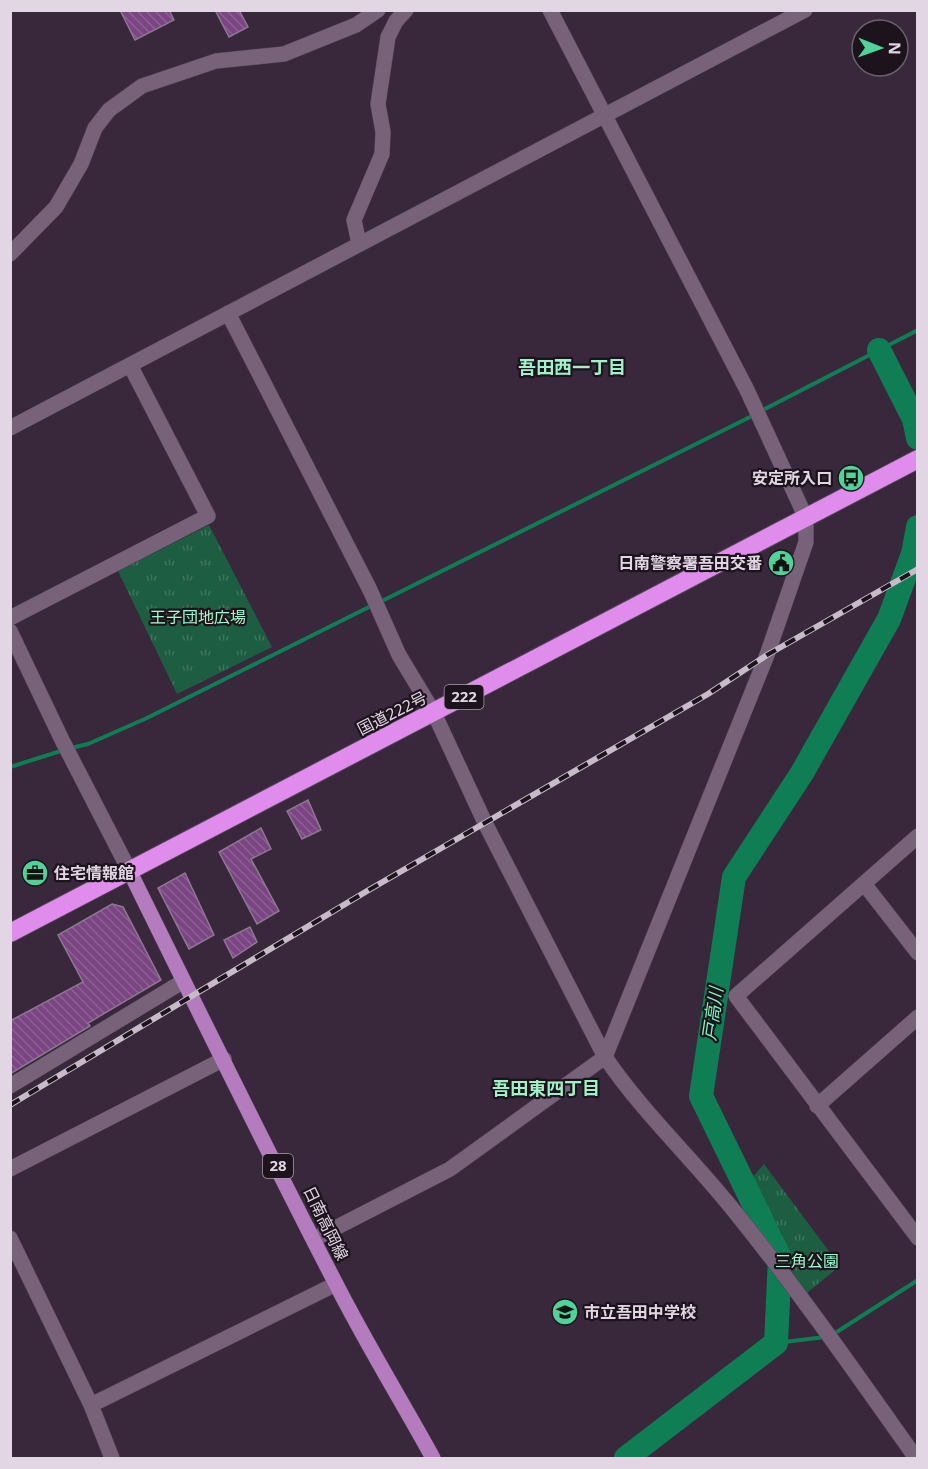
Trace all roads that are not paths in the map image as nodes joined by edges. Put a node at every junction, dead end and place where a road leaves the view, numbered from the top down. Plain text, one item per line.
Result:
1 (378, 10) edge
2 (406, 10) edge
3 (550, 10) edge
4 (805, 10) edge
5 (607, 117) junction
6 (359, 244) junction
7 (10, 254) edge
8 (228, 313) junction
9 (130, 365) junction
10 (10, 428) edge
11 (918, 459) edge
12 (806, 518) junction
13 (10, 618) edge
14 (10, 631) edge
15 (434, 713) junction
16 (918, 836) edge
17 (129, 870) junction
18 (864, 885) junction
19 (10, 933) edge
20 (918, 953) edge
21 (182, 981) junction
22 (918, 1017) edge
23 (605, 1057) junction
24 (224, 1059) junction
25 (10, 1086) edge
26 (817, 1106) junction
27 (10, 1169) edge
28 (10, 1238) edge
29 (918, 1238) edge
30 (314, 1239) junction
31 (336, 1284) junction
32 (91, 1405) junction
33 (112, 1458) edge
34 (433, 1458) edge
35 (916, 1458) edge

1 - 7 street
2 - 6 street
3 - 5 street
4 - 5 street
5 - 6 street
5 - 12 street
6 - 8 street
8 - 9 street
8 - 15 street
9 - 10 street
9 - 13 street
11 - 12 highway, 国道222号 / 222
12 - 15 highway, 国道222号 / 222
12 - 23 street
14 - 17 street
15 - 17 highway, 国道222号 / 222
15 - 23 street
16 - 18 street
17 - 19 highway, 国道222号 / 222
17 - 21 main road, 日南高岡線 / 28
18 - 20 street
18 - 26 street
21 - 24 main road, 日南高岡線 / 28
21 - 25 street
22 - 26 street
23 - 30 street
23 - 35 street
24 - 27 street
24 - 30 main road, 日南高岡線 / 28
26 - 29 street
28 - 32 street
30 - 31 main road, 日南高岡線 / 28
31 - 32 street
31 - 34 main road, 日南高岡線 / 28
32 - 33 street

